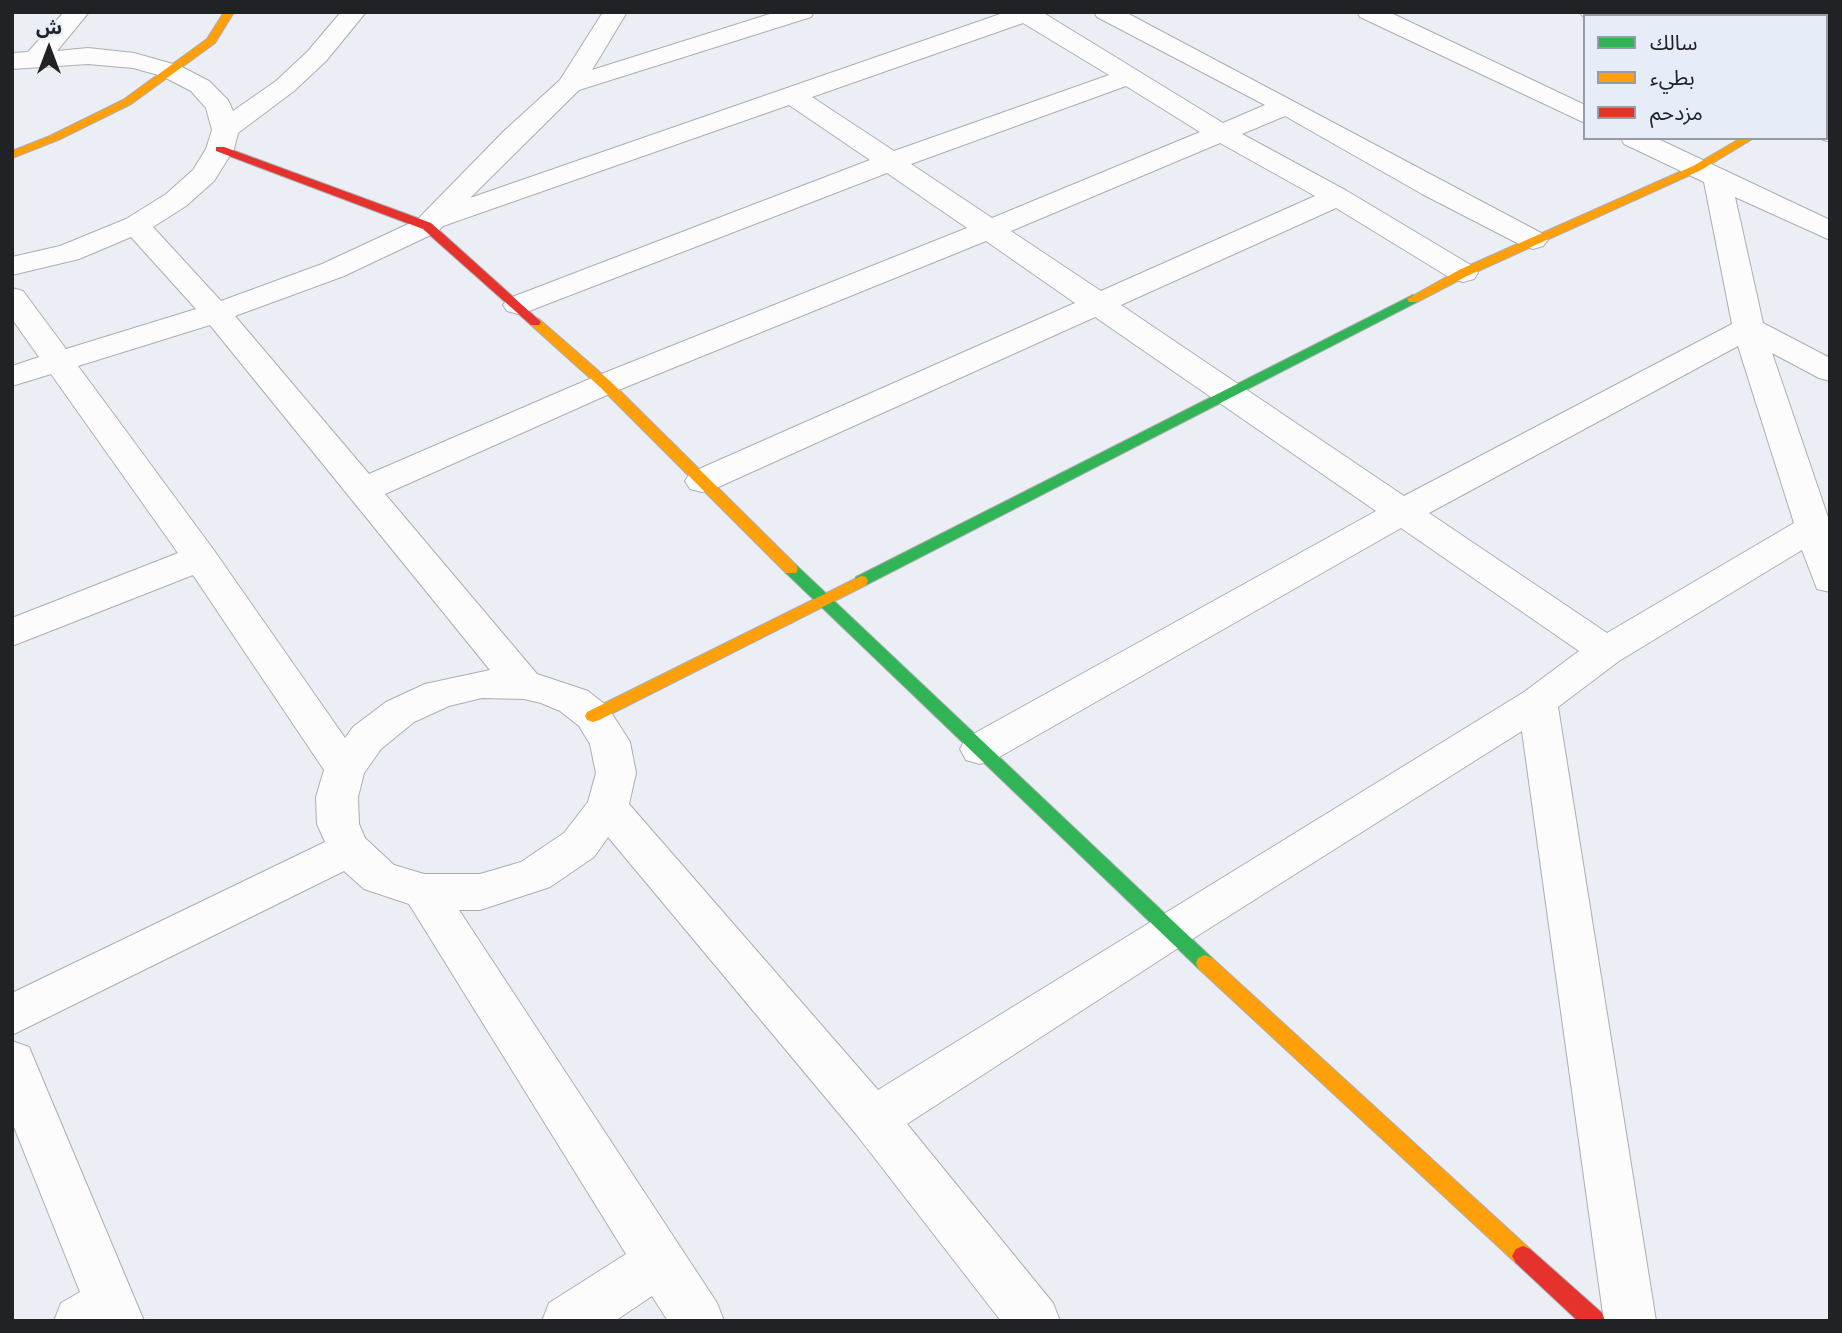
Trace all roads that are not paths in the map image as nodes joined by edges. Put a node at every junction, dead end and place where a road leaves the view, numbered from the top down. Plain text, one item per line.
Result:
1 (77, 12) edge
2 (229, 12) edge
3 (354, 12) edge
4 (615, 12) edge
5 (802, 12) edge
6 (1106, 12) edge
7 (1369, 12) edge
8 (1026, 13) edge
9 (25, 59) edge
10 (171, 71) junction
11 (1128, 77) junction
12 (570, 85) junction
13 (792, 94) junction
14 (1286, 106) junction
15 (1583, 114) edge
16 (1221, 133) junction
17 (223, 139) junction
18 (1639, 140) edge
19 (1744, 140) edge
20 (12, 155) edge
21 (1693, 161) edge
22 (890, 162) junction
23 (1337, 197) junction
24 (431, 223) junction
25 (136, 225) junction
26 (990, 229) junction
27 (1830, 231) edge
28 (1533, 240) junction
29 (12, 267) edge
30 (1463, 273) junction
31 (12, 297) edge
32 (1099, 303) junction
33 (518, 305) junction
34 (216, 313) junction
35 (1748, 328) junction
36 (60, 360) junction
37 (1830, 371) edge
38 (12, 376) edge
39 (605, 384) junction
40 (1231, 394) junction
41 (702, 481) junction
42 (363, 490) junction
43 (1402, 512) junction
44 (1821, 533) edge
45 (200, 558) junction
46 (1830, 580) edge
47 (821, 599) junction
48 (12, 633) edge
49 (1606, 652) junction
50 (524, 685) junction
51 (1538, 702) junction
52 (593, 716) junction
53 (980, 749) junction
54 (345, 769) junction
55 (607, 807) junction
56 (349, 849) junction
57 (424, 892) junction
58 (1170, 930) junction
59 (12, 1015) edge
60 (12, 1062) edge
61 (873, 1119) junction
62 (658, 1263) junction
63 (103, 1315) edge
64 (568, 1321) edge
65 (698, 1321) edge
66 (1034, 1321) edge
67 (1594, 1321) edge
68 (1630, 1321) edge

1 - 9 street
2 - 10 main road
3 - 17 street
4 - 12 street
5 - 12 street
6 - 14 street
7 - 15 street
8 - 11 street
8 - 13 street
9 - 10 street
10 - 17 street
10 - 20 main road
11 - 16 street
11 - 22 street
12 - 24 street
13 - 22 street
13 - 24 street
14 - 16 street
14 - 28 street
16 - 23 street
16 - 26 street
17 - 24 main road
17 - 25 street
18 - 21 street
19 - 21 main road
21 - 27 street
21 - 28 main road
21 - 35 street
22 - 26 street
22 - 33 street
23 - 30 street
23 - 32 street
24 - 33 main road
24 - 34 street
25 - 29 street
25 - 34 street
26 - 32 street
26 - 39 street
28 - 30 main road
30 - 40 main road
31 - 36 street
32 - 40 street
32 - 41 street
33 - 39 main road
34 - 36 street
34 - 42 street
35 - 37 street
35 - 43 street
35 - 44 street
36 - 38 street
36 - 45 street
39 - 41 main road
39 - 42 street
40 - 43 street
40 - 47 main road
41 - 47 main road
42 - 50 street
43 - 49 street
43 - 53 street
44 - 46 street
44 - 49 street
45 - 48 street
45 - 54 street
47 - 52 main road
47 - 53 main road
49 - 51 street
50 - 52 street
50 - 54 street
51 - 58 street
51 - 68 street
52 - 55 street
53 - 58 main road
54 - 56 street
55 - 57 street
55 - 61 street
56 - 57 street
56 - 59 street
57 - 62 street
58 - 61 street
58 - 67 main road
60 - 63 street
61 - 66 street
62 - 64 street
62 - 65 street

